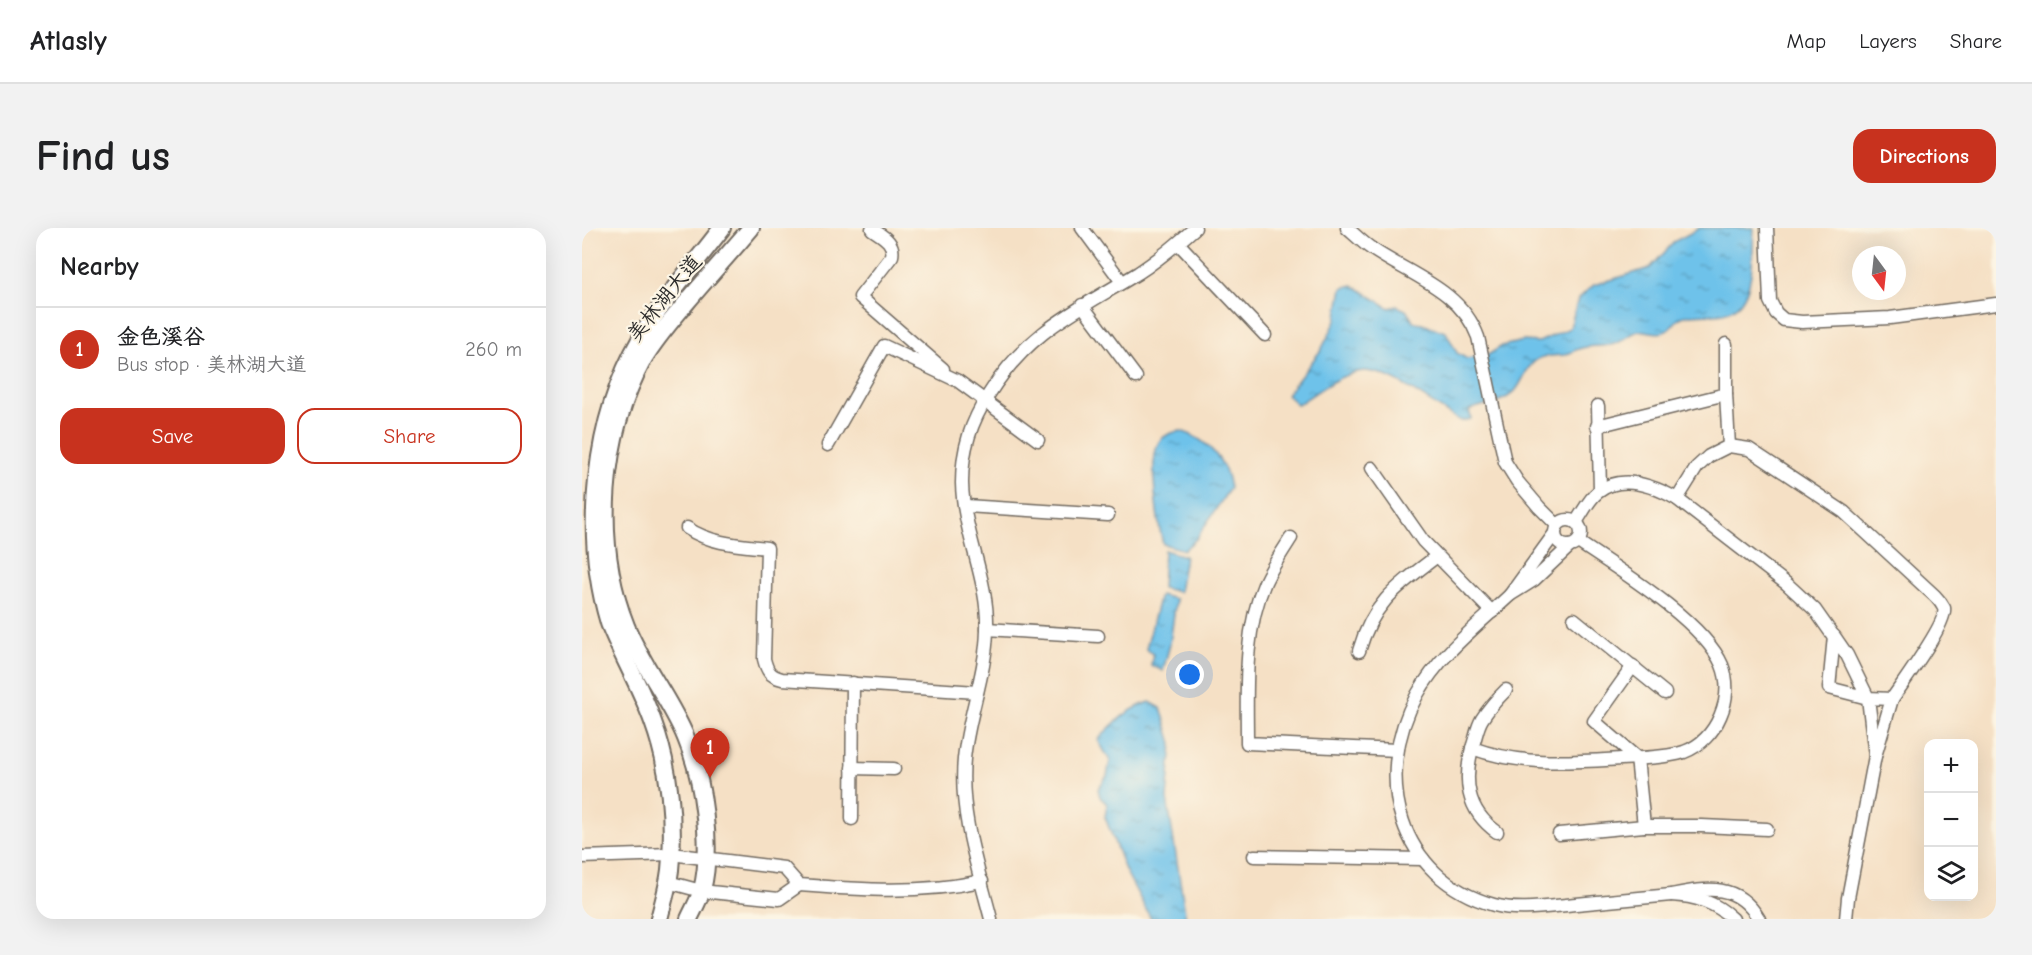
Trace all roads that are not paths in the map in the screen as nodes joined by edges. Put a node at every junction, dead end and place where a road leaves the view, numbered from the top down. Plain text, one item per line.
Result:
1 (722, 228) edge
2 (752, 228) edge
3 (1195, 228) edge
4 (1347, 228) edge
5 (1767, 228) edge
6 (872, 229) edge
7 (1085, 229) edge
8 (1178, 243) junction
9 (1122, 282) junction
10 (1996, 304) edge
11 (1082, 305) junction
12 (897, 329) junction
13 (1265, 335) dead end
14 (1726, 344) dead end
15 (884, 346) junction
16 (1136, 377) dead end
17 (958, 381) junction
18 (1726, 394) junction
19 (984, 401) junction
20 (1598, 406) dead end
21 (1597, 426) junction
22 (1038, 440) dead end
23 (828, 445) dead end
24 (1729, 446) junction
25 (1372, 468) dead end
26 (1600, 490) junction
27 (1677, 499) junction
28 (966, 506) junction
29 (1108, 515) dead end
30 (1576, 522) junction
31 (687, 528) dead end
32 (1556, 529) junction
33 (1291, 538) dead end
34 (1574, 544) junction
35 (1437, 556) junction
36 (1510, 595) junction
37 (1492, 612) junction
38 (1574, 619) dead end
39 (987, 629) junction
40 (1098, 636) dead end
41 (1834, 637) junction
42 (1359, 651) dead end
43 (1633, 666) junction
44 (853, 683) junction
45 (1506, 690) dead end
46 (977, 692) junction
47 (1665, 693) dead end
48 (1868, 698) junction
49 (1892, 699) junction
50 (1472, 748) junction
51 (1397, 750) junction
52 (1875, 756) junction
53 (1637, 758) junction
54 (852, 768) junction
55 (894, 769) dead end
56 (852, 819) dead end
57 (1644, 826) junction
58 (1767, 829) dead end
59 (1497, 832) dead end
60 (1559, 834) dead end
61 (671, 854) junction
62 (1254, 856) dead end
63 (582, 857) edge
64 (705, 858) junction
65 (1423, 859) junction
66 (982, 880) junction
67 (668, 882) junction
68 (799, 885) junction
69 (701, 891) junction
70 (1671, 895) junction
71 (658, 919) edge
72 (688, 919) edge
73 (991, 919) edge
74 (1733, 919) edge
75 (1759, 919) edge
76 (1846, 919) edge

1 - 61 main road, 美林湖大道
2 - 64 main road, 美林湖大道
3 - 8 street
4 - 32 street
5 - 10 street
6 - 12 street
7 - 9 street
8 - 9 street
8 - 13 street
9 - 11 street
11 - 16 street
11 - 19 street
12 - 15 street
12 - 17 street
14 - 18 street
15 - 17 street
15 - 23 street
17 - 19 street
18 - 21 street
18 - 24 street
19 - 22 street
19 - 28 street
20 - 21 street
21 - 26 street
24 - 27 street
24 - 49 street
25 - 35 street
26 - 27 street
26 - 30 street
27 - 41 street
28 - 29 street
28 - 39 street
30 - 32 street
30 - 34 street
31 - 44 street
32 - 34 street
32 - 36 street
33 - 51 street
34 - 36 street
34 - 53 street
35 - 37 street
35 - 42 street
36 - 37 street
37 - 51 street
38 - 43 street
39 - 40 street
39 - 46 street
41 - 48 street
41 - 48 street
43 - 47 street
43 - 53 street
44 - 46 street
44 - 54 street
45 - 50 street
46 - 66 street
48 - 49 street
48 - 52 street
49 - 52 street
50 - 53 street
50 - 59 street
51 - 65 street
52 - 76 street
53 - 57 street
54 - 55 street
54 - 56 street
57 - 58 street
57 - 60 street
61 - 63 street
61 - 64 street
61 - 67 main road, 美林湖大道
62 - 65 street
64 - 68 street
64 - 69 main road, 美林湖大道
65 - 70 street
66 - 68 street
66 - 73 street
67 - 69 street
67 - 71 main road, 美林湖大道
68 - 69 street
69 - 72 main road, 美林湖大道
70 - 74 street
70 - 75 street

